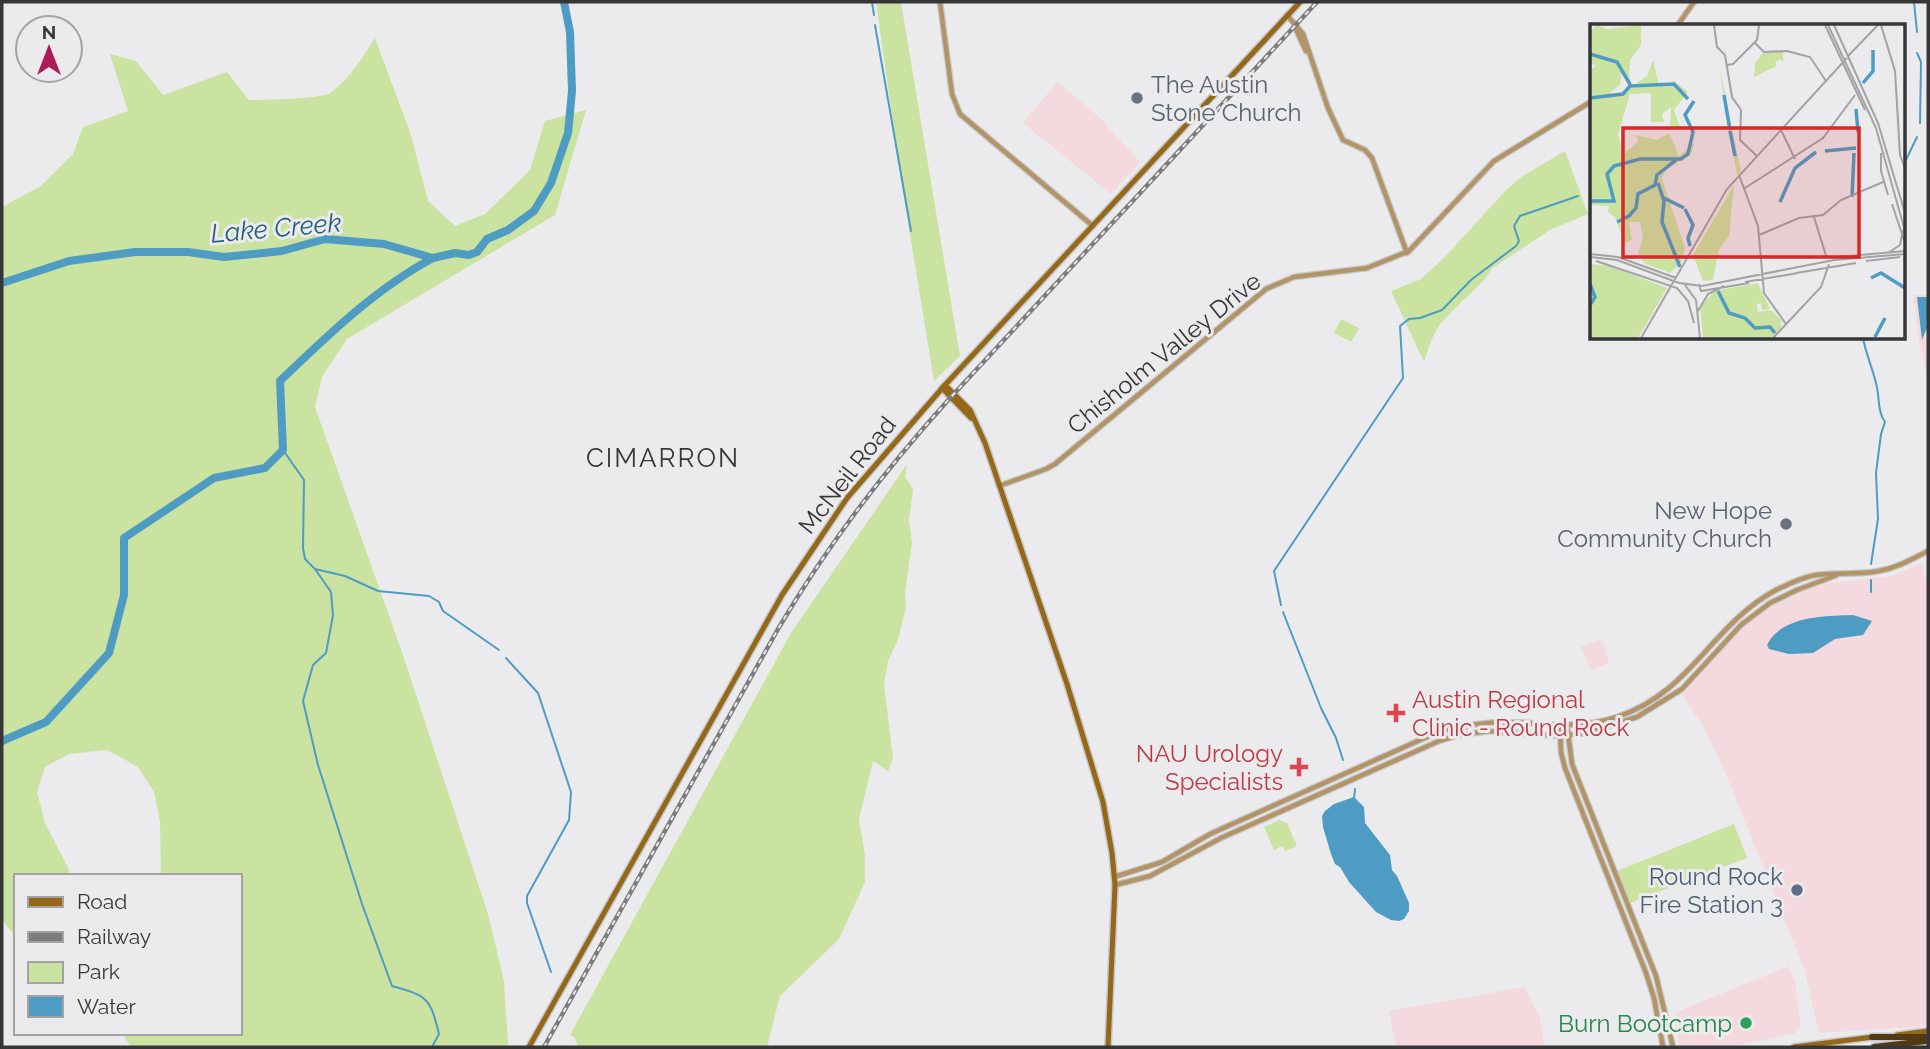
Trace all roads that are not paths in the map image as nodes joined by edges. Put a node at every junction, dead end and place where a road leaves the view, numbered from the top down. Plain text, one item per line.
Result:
1 (940, 2) edge
2 (1300, 2) edge
3 (1694, 2) edge
4 (1287, 15) junction
5 (1678, 24) edge
6 (1590, 102) edge
7 (1093, 226) junction
8 (1407, 253) junction
9 (944, 386) junction
10 (999, 486) junction
11 (1928, 551) edge
12 (1837, 575) junction
13 (1567, 726) junction
14 (1560, 727) junction
15 (1568, 735) junction
16 (1560, 736) junction
17 (1189, 847) junction
18 (1165, 869) junction
19 (1114, 877) junction
20 (1115, 885) junction
21 (1928, 1031) edge
22 (1872, 1037) junction
23 (1928, 1039) edge
24 (529, 1047) edge
25 (1110, 1047) edge
26 (1663, 1047) edge
27 (1672, 1047) edge
28 (1794, 1047) edge
29 (1874, 1047) edge

1 - 7 street
2 - 4 main road, McNeil Road
3 - 5 street
4 - 7 main road, McNeil Road
4 - 8 street
6 - 8 street, Chisholm Valley Drive
7 - 9 main road, McNeil Road
8 - 10 street, Chisholm Valley Drive
9 - 10 main road
9 - 24 main road, McNeil Road
10 - 19 main road
11 - 12 street
12 - 13 street
12 - 15 street
13 - 14 street
13 - 15 street
14 - 16 street
14 - 17 street
15 - 16 street
15 - 27 street
16 - 18 street
16 - 26 street
17 - 18 street
17 - 19 street
18 - 20 street
19 - 20 main road
20 - 25 main road
21 - 22 main road
22 - 23 highway
22 - 28 main road
23 - 29 highway

